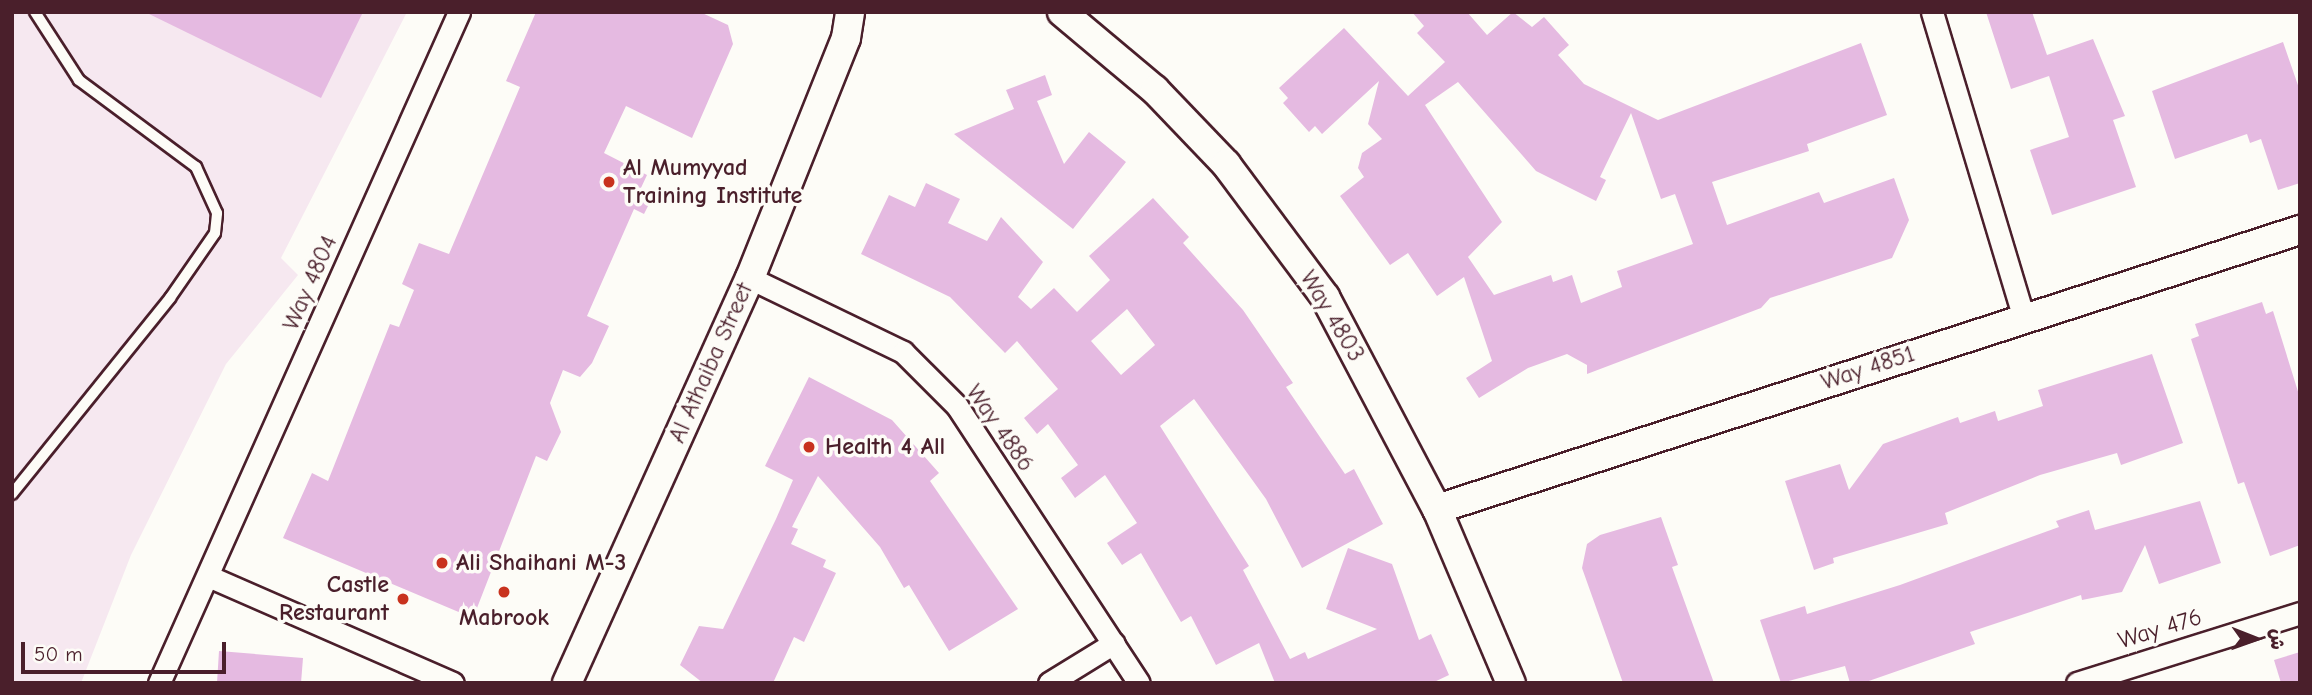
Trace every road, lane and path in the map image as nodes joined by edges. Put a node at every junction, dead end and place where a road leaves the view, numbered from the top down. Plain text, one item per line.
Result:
1 (35, 12) edge
2 (459, 12) edge
3 (871, 12) edge
4 (1062, 12) edge
5 (1932, 12) edge
6 (848, 25) edge
7 (2300, 230) edge
8 (750, 278) junction
9 (2024, 318) junction
10 (12, 494) edge
11 (1437, 509) junction
12 (208, 576) junction
13 (2300, 613) edge
14 (1114, 643) junction
15 (159, 683) edge
16 (453, 683) edge
17 (567, 683) edge
18 (1049, 683) edge
19 (1139, 683) edge
20 (1511, 683) edge
21 (2077, 683) edge

1 - 10 lane
2 - 12 street, Way 4804
3 - 6 street, Al Athaiba Street
4 - 11 street, Way 4803
5 - 9 street
6 - 8 street, Al Athaiba Street
7 - 9 street, Way 4851
8 - 14 street, Way 4886
8 - 17 street, Al Athaiba Street
9 - 11 street, Way 4851
11 - 20 street, Way 4803
12 - 15 street, Way 4804
12 - 16 street
13 - 21 street, Way 476
14 - 18 street
14 - 19 street, Way 4886

